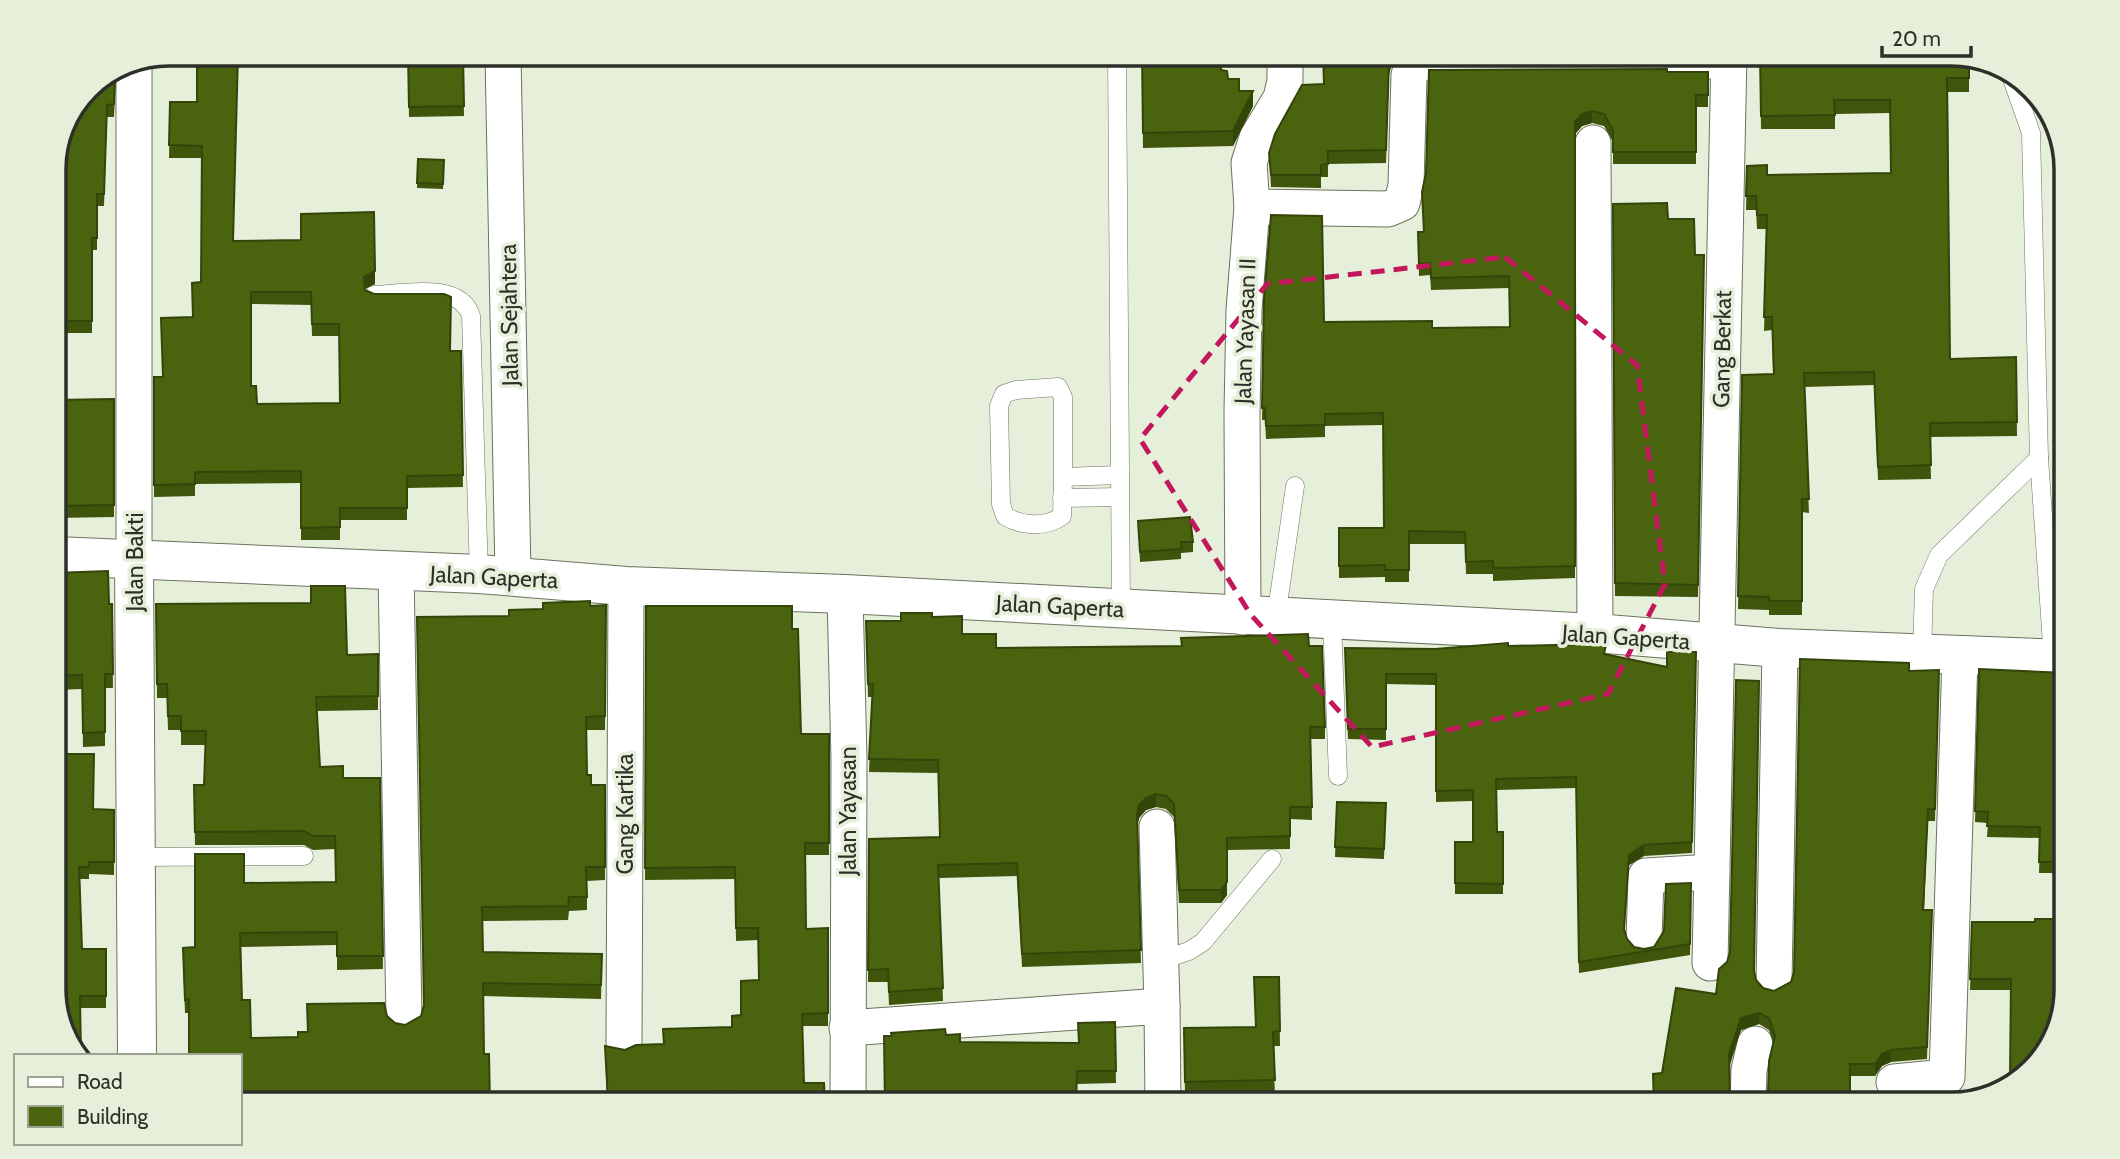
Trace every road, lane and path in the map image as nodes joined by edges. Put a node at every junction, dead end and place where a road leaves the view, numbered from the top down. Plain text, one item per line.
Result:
1 (503, 66) edge
2 (1117, 66) edge
3 (1285, 66) edge
4 (1412, 66) edge
5 (1729, 66) edge
6 (134, 73) edge
7 (2016, 90) edge
8 (1592, 143) dead end
9 (1252, 207) junction
10 (374, 295) edge
11 (2039, 458) junction
12 (1119, 475) junction
13 (1063, 477) junction
14 (1295, 486) dead end
15 (1119, 497) junction
16 (1062, 498) junction
17 (67, 556) edge
18 (134, 558) junction
19 (396, 572) junction
20 (496, 575) junction
21 (626, 586) junction
22 (845, 594) junction
23 (2054, 603) edge
24 (1121, 609) junction
25 (1260, 618) junction
26 (1332, 621) junction
27 (1595, 633) junction
28 (1716, 643) junction
29 (1780, 648) junction
30 (1922, 654) junction
31 (1960, 656) junction
32 (2054, 658) edge
33 (1338, 776) dead end
34 (1157, 827) dead end
35 (304, 856) dead end
36 (136, 858) junction
37 (1272, 859) dead end
38 (1712, 872) junction
39 (1644, 940) dead end
40 (1162, 960) junction
41 (1710, 963) dead end
42 (1774, 983) dead end
43 (1162, 1006) junction
44 (404, 1019) dead end
45 (847, 1028) junction
46 (624, 1042) dead end
47 (1755, 1044) dead end
48 (137, 1054) edge
49 (1895, 1082) dead end
50 (848, 1092) edge
51 (1163, 1092) edge
52 (1748, 1092) edge

1 - 20 street, Jalan Sejahtera
2 - 12 lane
3 - 9 street, Jalan Yayasan II
4 - 9 street
5 - 28 street, Gang Berkat
6 - 18 street, Jalan Bakti
7 - 11 lane
8 - 27 street
9 - 25 street, Jalan Yayasan II
10 - 20 lane
11 - 23 lane
11 - 30 lane
12 - 13 lane
12 - 15 lane
13 - 16 lane
13 - 16 lane
14 - 25 lane
15 - 16 lane
15 - 24 lane
17 - 18 street, Jalan Gaperta
18 - 19 street, Jalan Gaperta
18 - 36 street, Jalan Bakti
19 - 20 street, Jalan Gaperta
19 - 44 street
20 - 21 street, Jalan Gaperta
21 - 22 street, Jalan Gaperta
21 - 46 street, Gang Kartika
22 - 24 street, Jalan Gaperta
22 - 45 street, Jalan Yayasan
24 - 25 street, Jalan Gaperta
25 - 26 street, Jalan Gaperta
26 - 27 street, Jalan Gaperta
26 - 33 lane
27 - 28 street, Jalan Gaperta
28 - 29 street, Jalan Gaperta
28 - 38 street, Gang Berkat
29 - 30 street, Jalan Gaperta
29 - 42 street
30 - 31 street, Jalan Gaperta
31 - 32 street, Jalan Gaperta
31 - 49 street
34 - 40 street
35 - 36 lane
36 - 48 street, Jalan Bakti
37 - 40 lane
38 - 39 street
38 - 41 street, Gang Berkat
40 - 43 street
43 - 45 street
43 - 51 street
45 - 50 street, Jalan Yayasan
47 - 52 street

